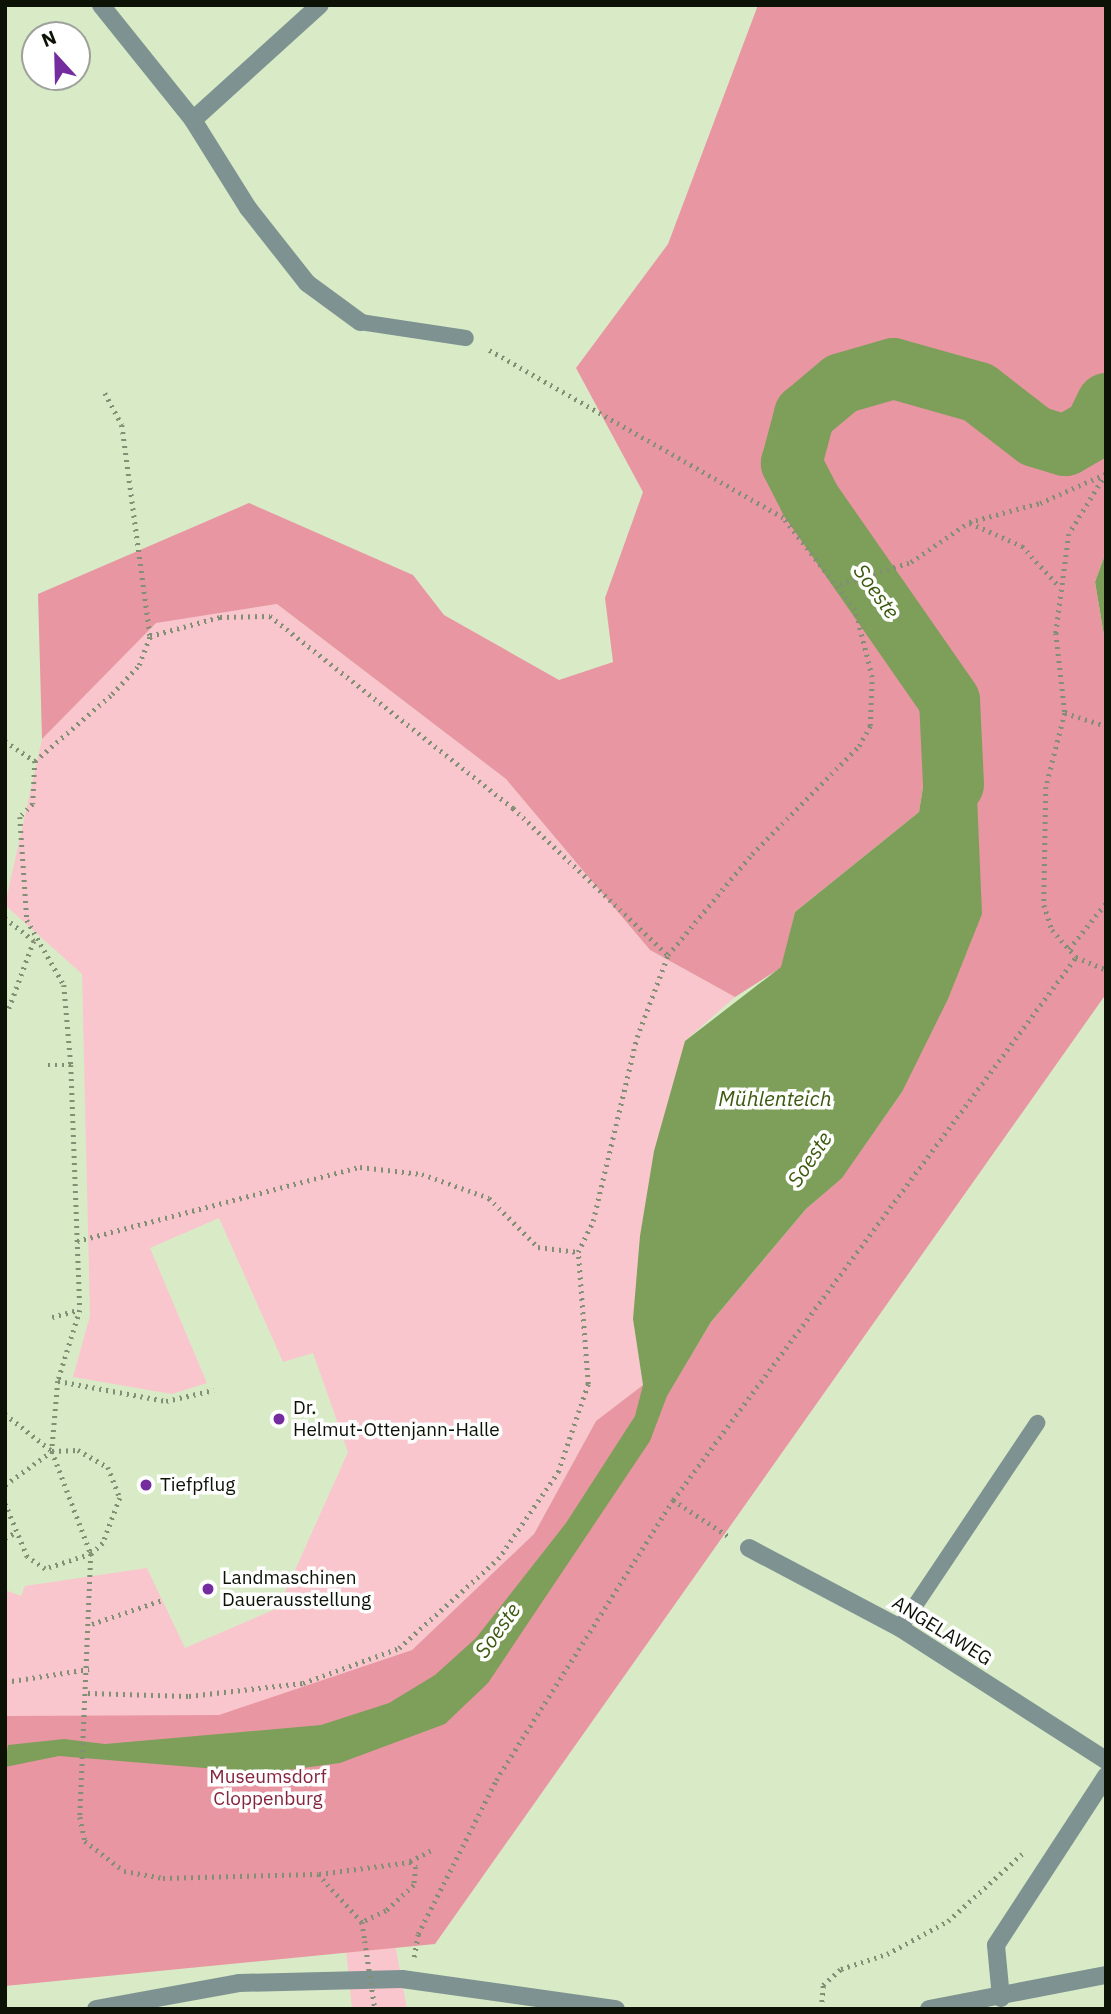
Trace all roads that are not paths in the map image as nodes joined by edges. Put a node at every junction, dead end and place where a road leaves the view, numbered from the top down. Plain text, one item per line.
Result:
1 (101, 5) edge
2 (320, 5) edge
3 (193, 120) junction
4 (360, 322) joint
5 (466, 338) road end
6 (1037, 1423) dead end
7 (749, 1548) road end
8 (901, 1628) junction
9 (1106, 1760) edge
10 (1106, 1776) edge
11 (1106, 1975) edge
12 (1002, 1998) junction
13 (96, 2009) edge
14 (616, 2009) edge
15 (929, 2009) edge

1 - 3 street
2 - 3 street
3 - 4 street
4 - 5 lane
6 - 8 lane
7 - 8 street, ANGELAWEG
8 - 9 street, ANGELAWEG
10 - 12 street
11 - 12 street
12 - 15 street
13 - 14 street

